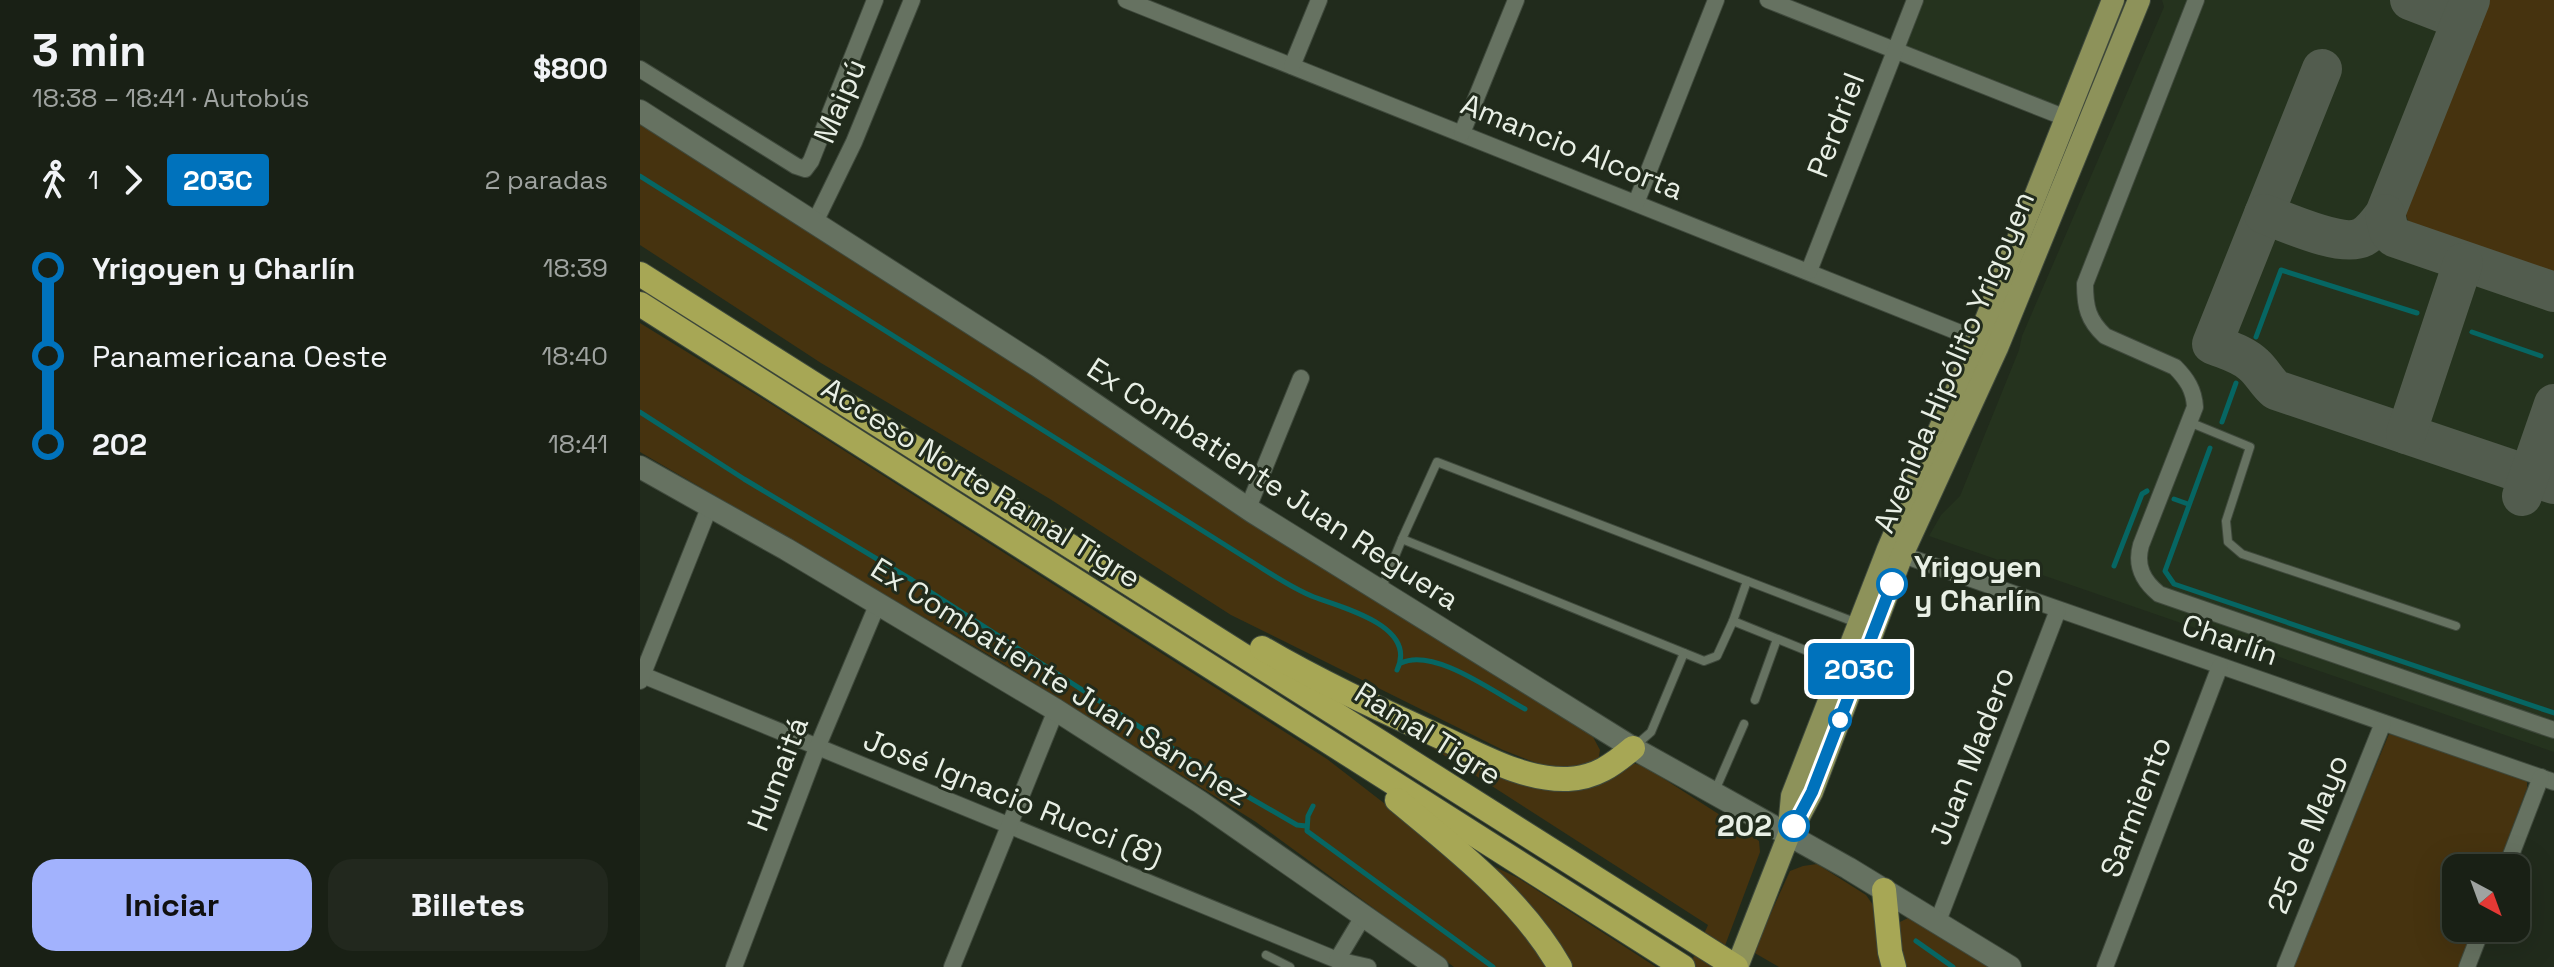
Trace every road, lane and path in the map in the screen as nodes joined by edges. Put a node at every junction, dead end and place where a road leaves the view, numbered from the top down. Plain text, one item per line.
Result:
1 (875, 0) edge
2 (912, 0) edge
3 (1126, 0) edge
4 (1319, 0) edge
5 (1516, 0) edge
6 (1716, 0) edge
7 (1768, 0) edge
8 (1915, 0) edge
9 (2113, 0) edge
10 (2139, 0) edge
11 (2196, 0) edge
12 (1896, 50) junction
13 (1292, 66) junction
14 (640, 69) edge
15 (640, 111) edge
16 (2066, 118) junction
17 (1462, 133) junction
18 (1636, 203) junction
19 (815, 222) junction
20 (1809, 271) junction
21 (640, 274) edge
22 (640, 304) edge
23 (1987, 344) junction
24 (1301, 378) dead end
25 (2189, 422) junction
26 (640, 467) edge
27 (709, 508) junction
28 (1248, 508) junction
29 (1402, 539) junction
30 (1895, 552) junction
31 (1087, 555) junction
32 (1747, 581) junction
33 (1381, 591) junction
34 (878, 603) junction
35 (2058, 610) junction
36 (1733, 621) junction
37 (1859, 624) junction
38 (2456, 626) dead end
39 (1777, 639) junction
40 (1684, 653) junction
41 (1843, 665) junction
42 (2220, 666) junction
43 (641, 677) edge
44 (1755, 700) dead end
45 (1056, 710) junction
46 (1288, 715) junction
47 (2383, 723) junction
48 (1744, 724) dead end
49 (2554, 730) edge
50 (817, 748) junction
51 (1633, 748) junction
52 (2547, 780) edge
53 (1713, 794) junction
54 (1008, 826) junction
55 (1788, 837) junction
56 (2513, 854) edge
57 (1884, 890) junction
58 (1364, 915) junction
59 (1938, 921) junction
60 (2477, 942) edge
61 (1266, 955) dead end
62 (1337, 960) junction
63 (1682, 966) edge
64 (734, 967) edge
65 (952, 967) edge
66 (1290, 967) edge
67 (1368, 967) edge
68 (1437, 967) edge
69 (1560, 967) edge
70 (1737, 967) edge
71 (1894, 967) edge
72 (2010, 967) edge
73 (2105, 967) edge
74 (2285, 967) edge
75 (2467, 967) edge

1 - 14 street
2 - 19 street, Maipú
3 - 13 street, Amancio Alcorta
4 - 13 street
5 - 17 street
6 - 18 street
7 - 12 street
8 - 12 street, Perdriel
9 - 16 main road, Avenida Hipólito Yrigoyen
10 - 23 main road, Avenida Hipólito Yrigoyen
11 - 25 street
12 - 16 street
12 - 20 street, Perdriel
13 - 17 street, Amancio Alcorta
15 - 19 street, Ex Combatiente Juan Reguera
16 - 23 main road, Avenida Hipólito Yrigoyen
17 - 18 street, Amancio Alcorta
18 - 20 street, Amancio Alcorta
19 - 28 street, Ex Combatiente Juan Reguera
20 - 23 street, Amancio Alcorta
21 - 31 highway, Acceso Norte Ramal Tigre
22 - 46 highway, Acceso Norte Ramal Tigre
23 - 30 main road, Avenida Hipólito Yrigoyen
24 - 28 street
25 - 38 lane
25 - 49 street
26 - 27 street, Ex Combatiente Juan Sánchez
27 - 34 street, Ex Combatiente Juan Sánchez
27 - 43 street
28 - 33 street, Ex Combatiente Juan Reguera
29 - 32 lane
29 - 33 lane
29 - 40 lane
30 - 35 street, Charlín
30 - 37 main road, Avenida Hipólito Yrigoyen
30 - 55 main road, Avenida Hipólito Yrigoyen
31 - 51 highway
31 - 70 highway, Ramal Tigre
32 - 36 lane
32 - 37 lane
33 - 51 street, Ex Combatiente Juan Reguera
34 - 45 street, Ex Combatiente Juan Sánchez
34 - 50 street, Humaitá
35 - 42 street, Charlín
35 - 59 street, Juan Madero
36 - 39 lane
36 - 40 lane
37 - 41 main road, Avenida Hipólito Yrigoyen
39 - 41 lane
39 - 44 lane
40 - 51 lane
41 - 55 main road, Avenida Hipólito Yrigoyen
42 - 47 street, Charlín
42 - 73 street, Sarmiento
43 - 50 street, José Ignacio Rucci (8)
45 - 54 street
45 - 58 street, Ex Combatiente Juan Sánchez
46 - 63 highway, Ramal Tigre
46 - 69 highway
47 - 52 street, Charlín
47 - 74 street, 25 de Mayo
48 - 53 lane
50 - 54 street, José Ignacio Rucci (8)
50 - 64 street, Humaitá
51 - 53 street, Ex Combatiente Juan Reguera
52 - 56 street
53 - 55 street, Ex Combatiente Juan Reguera
54 - 62 street, José Ignacio Rucci (8)
54 - 65 street
55 - 57 street, Ex Combatiente Juan Reguera
55 - 70 main road, Avenida Hipólito Yrigoyen
57 - 59 street, Ex Combatiente Juan Reguera
57 - 71 highway
58 - 62 street
58 - 68 street, Ex Combatiente Juan Sánchez
59 - 72 street, Ex Combatiente Juan Reguera
60 - 75 street
61 - 66 lane
62 - 67 street, José Ignacio Rucci (8)

